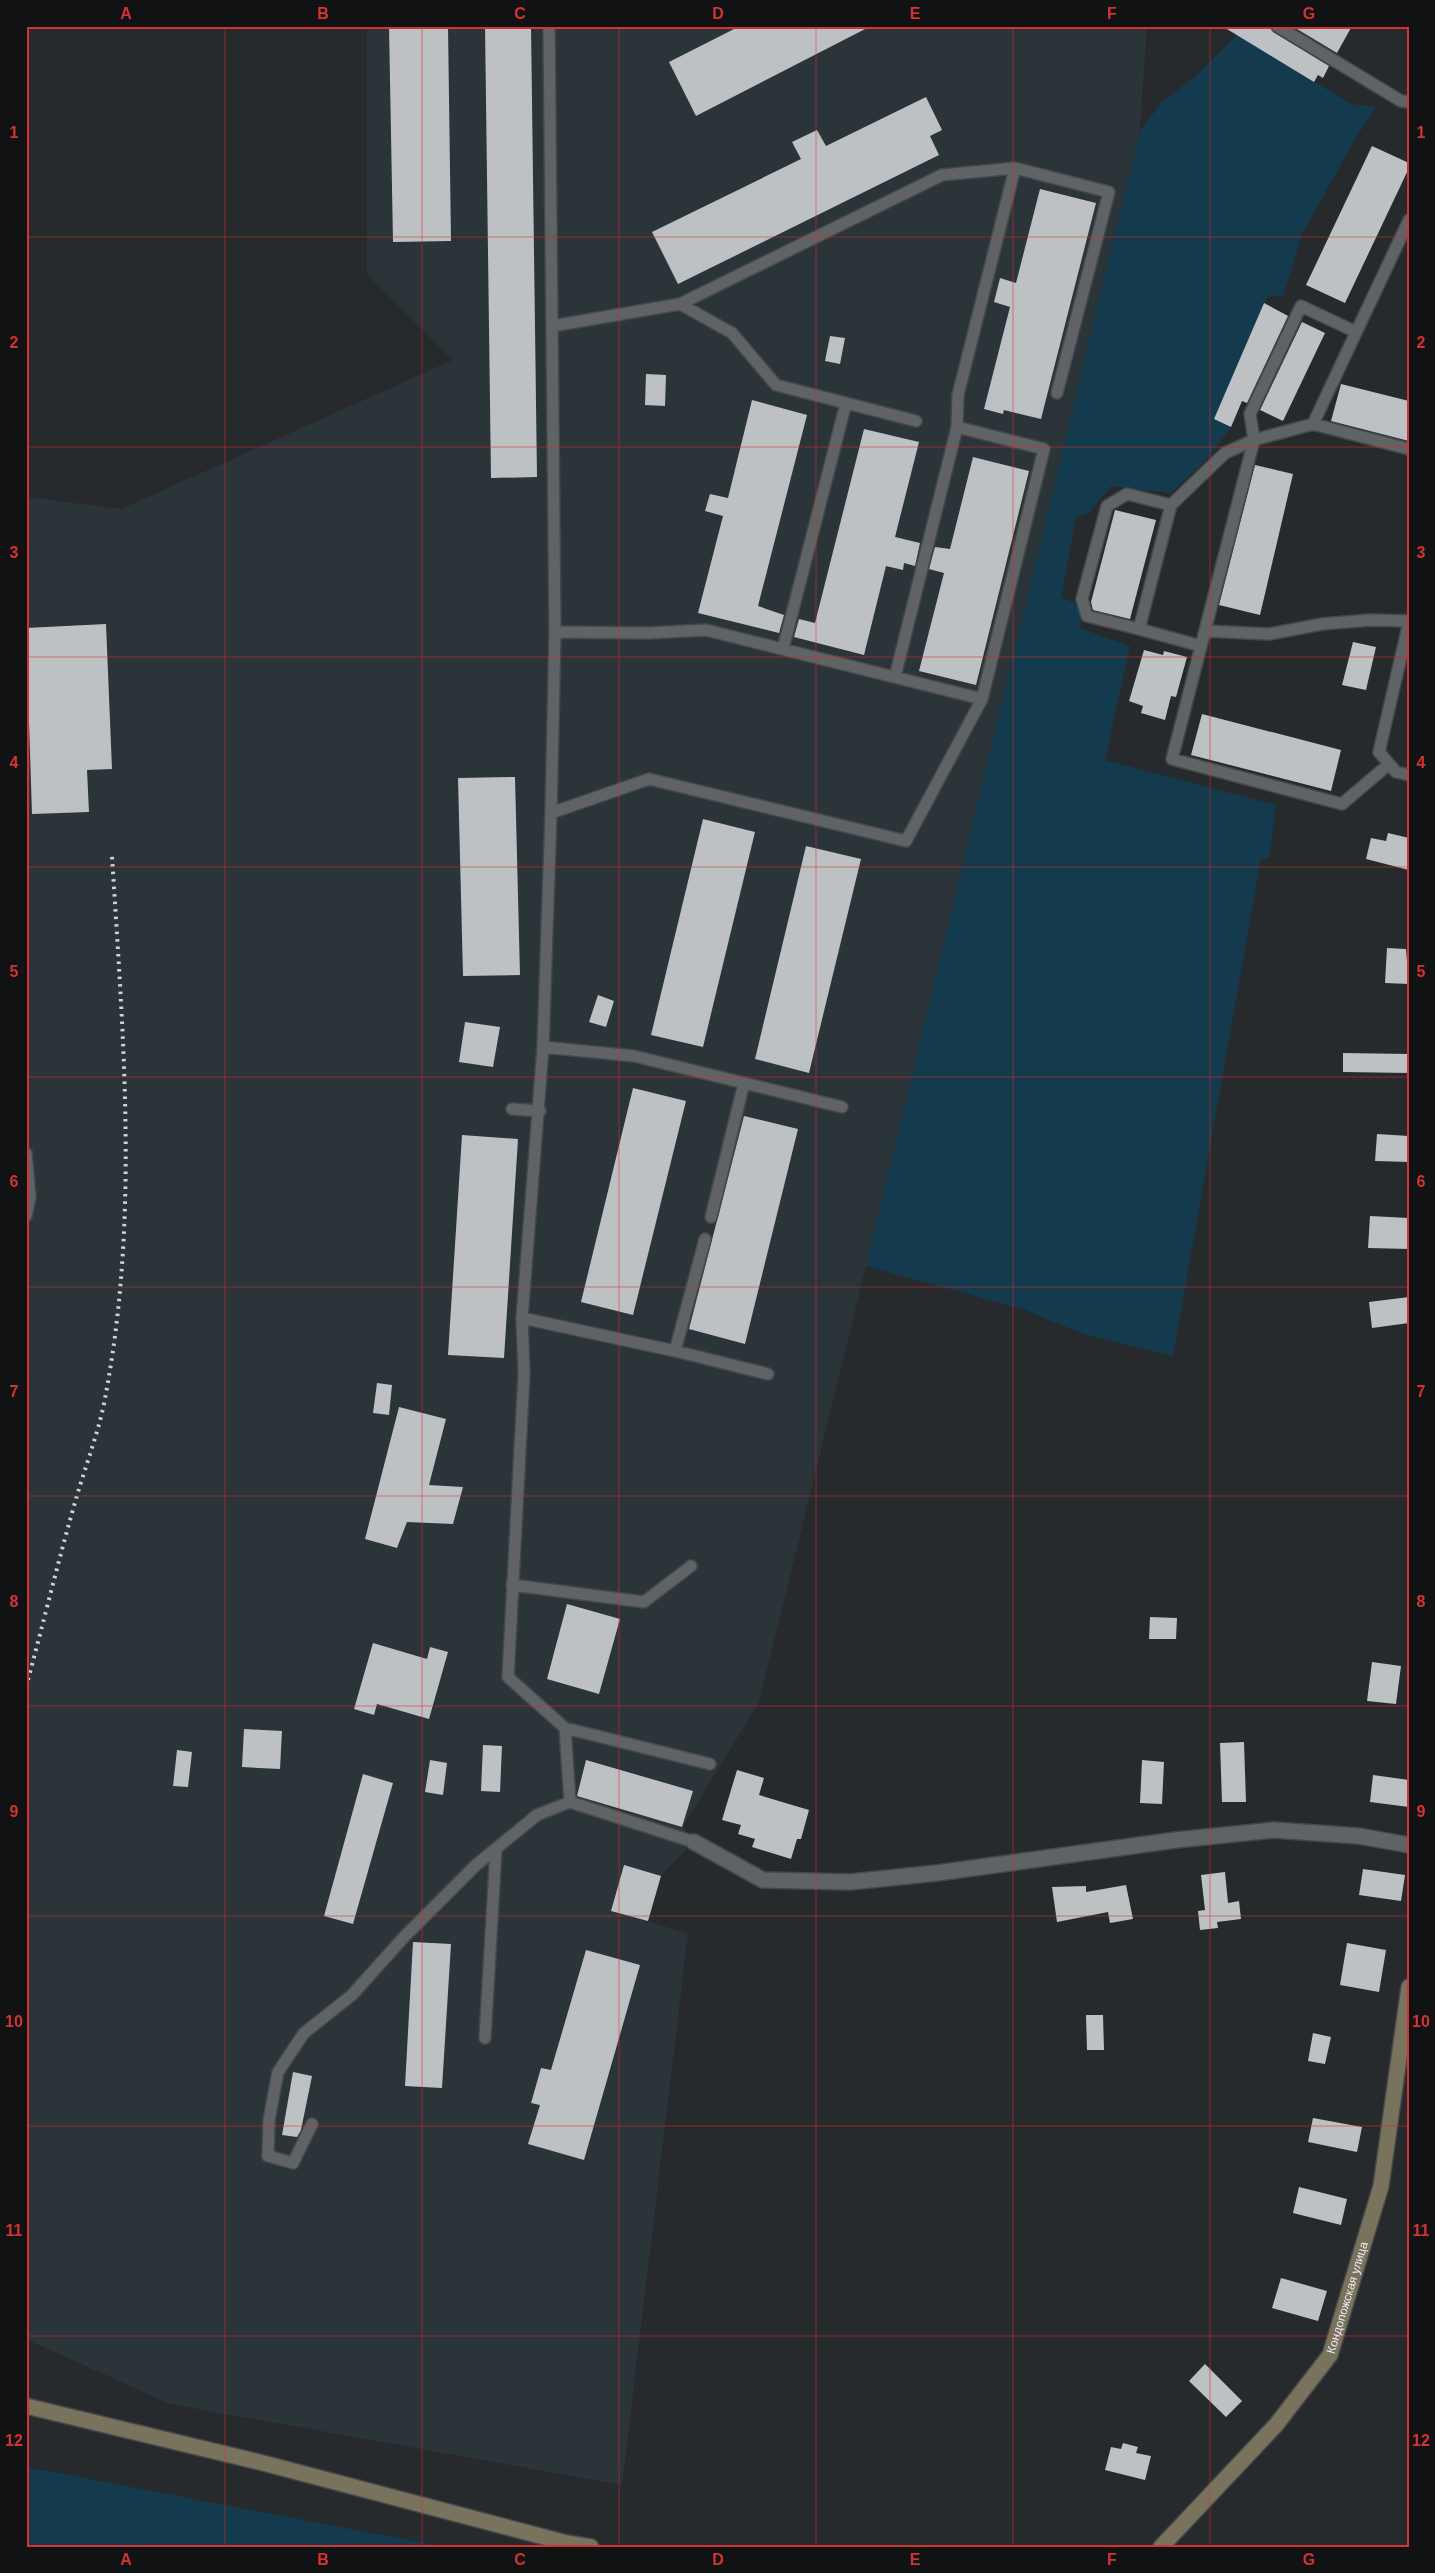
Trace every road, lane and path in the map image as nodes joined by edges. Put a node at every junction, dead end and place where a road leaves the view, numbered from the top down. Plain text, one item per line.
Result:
1 (549, 26) edge
2 (1277, 26) edge
3 (1409, 102) edge
4 (1015, 168) junction
5 (1409, 220) edge
6 (1404, 243) edge
7 (680, 304) junction
8 (552, 326) junction
9 (1356, 332) junction
10 (1058, 393) dead end
11 (846, 403) junction
12 (916, 421) dead end
13 (1313, 424) junction
14 (958, 427) junction
15 (1254, 440) junction
16 (1409, 449) edge
17 (1171, 505) junction
18 (1409, 622) edge
19 (1139, 629) junction
20 (1205, 631) junction
21 (555, 632) junction
22 (1201, 646) junction
23 (783, 649) junction
24 (895, 677) junction
25 (982, 699) junction
26 (1389, 764) junction
27 (1409, 775) edge
28 (551, 813) junction
29 (543, 1047) junction
30 (744, 1083) junction
31 (842, 1108) dead end
32 (512, 1109) dead end
33 (540, 1111) junction
34 (26, 1153) edge
35 (26, 1216) edge
36 (711, 1217) dead end
37 (706, 1239) dead end
38 (522, 1318) junction
39 (675, 1351) junction
40 (768, 1374) dead end
41 (691, 1566) dead end
42 (512, 1585) junction
43 (565, 1728) junction
44 (710, 1764) dead end
45 (570, 1802) junction
46 (694, 1842) joint
47 (1409, 1845) edge
48 (496, 1849) junction
49 (1409, 1987) edge
50 (485, 2038) dead end
51 (312, 2124) dead end
52 (26, 2406) edge
53 (592, 2547) edge
54 (1161, 2547) edge

1 - 8 lane
2 - 3 lane
4 - 7 lane
4 - 10 lane
4 - 14 lane
5 - 6 lane
6 - 9 lane
7 - 8 lane
7 - 11 lane
8 - 21 lane
9 - 13 lane
9 - 15 lane
11 - 12 lane
11 - 23 lane
13 - 15 lane
13 - 16 lane
14 - 24 lane
14 - 25 lane
15 - 17 lane
15 - 20 lane
17 - 19 lane
17 - 19 lane
18 - 20 lane
18 - 26 lane
19 - 22 lane
20 - 22 lane
21 - 23 lane
21 - 28 lane
22 - 26 lane
23 - 24 lane
24 - 25 lane
25 - 28 lane
26 - 27 lane
28 - 29 lane
29 - 30 lane
29 - 33 lane
30 - 31 lane
30 - 36 lane
32 - 33 lane
33 - 38 lane
34 - 35 lane
37 - 39 lane
38 - 39 lane
38 - 42 lane
39 - 40 lane
41 - 42 lane
42 - 43 lane
43 - 44 lane
43 - 45 lane
45 - 46 lane
45 - 48 lane
46 - 47 street
48 - 50 lane
48 - 51 lane
49 - 54 street, Кондопожская улица
52 - 53 street

